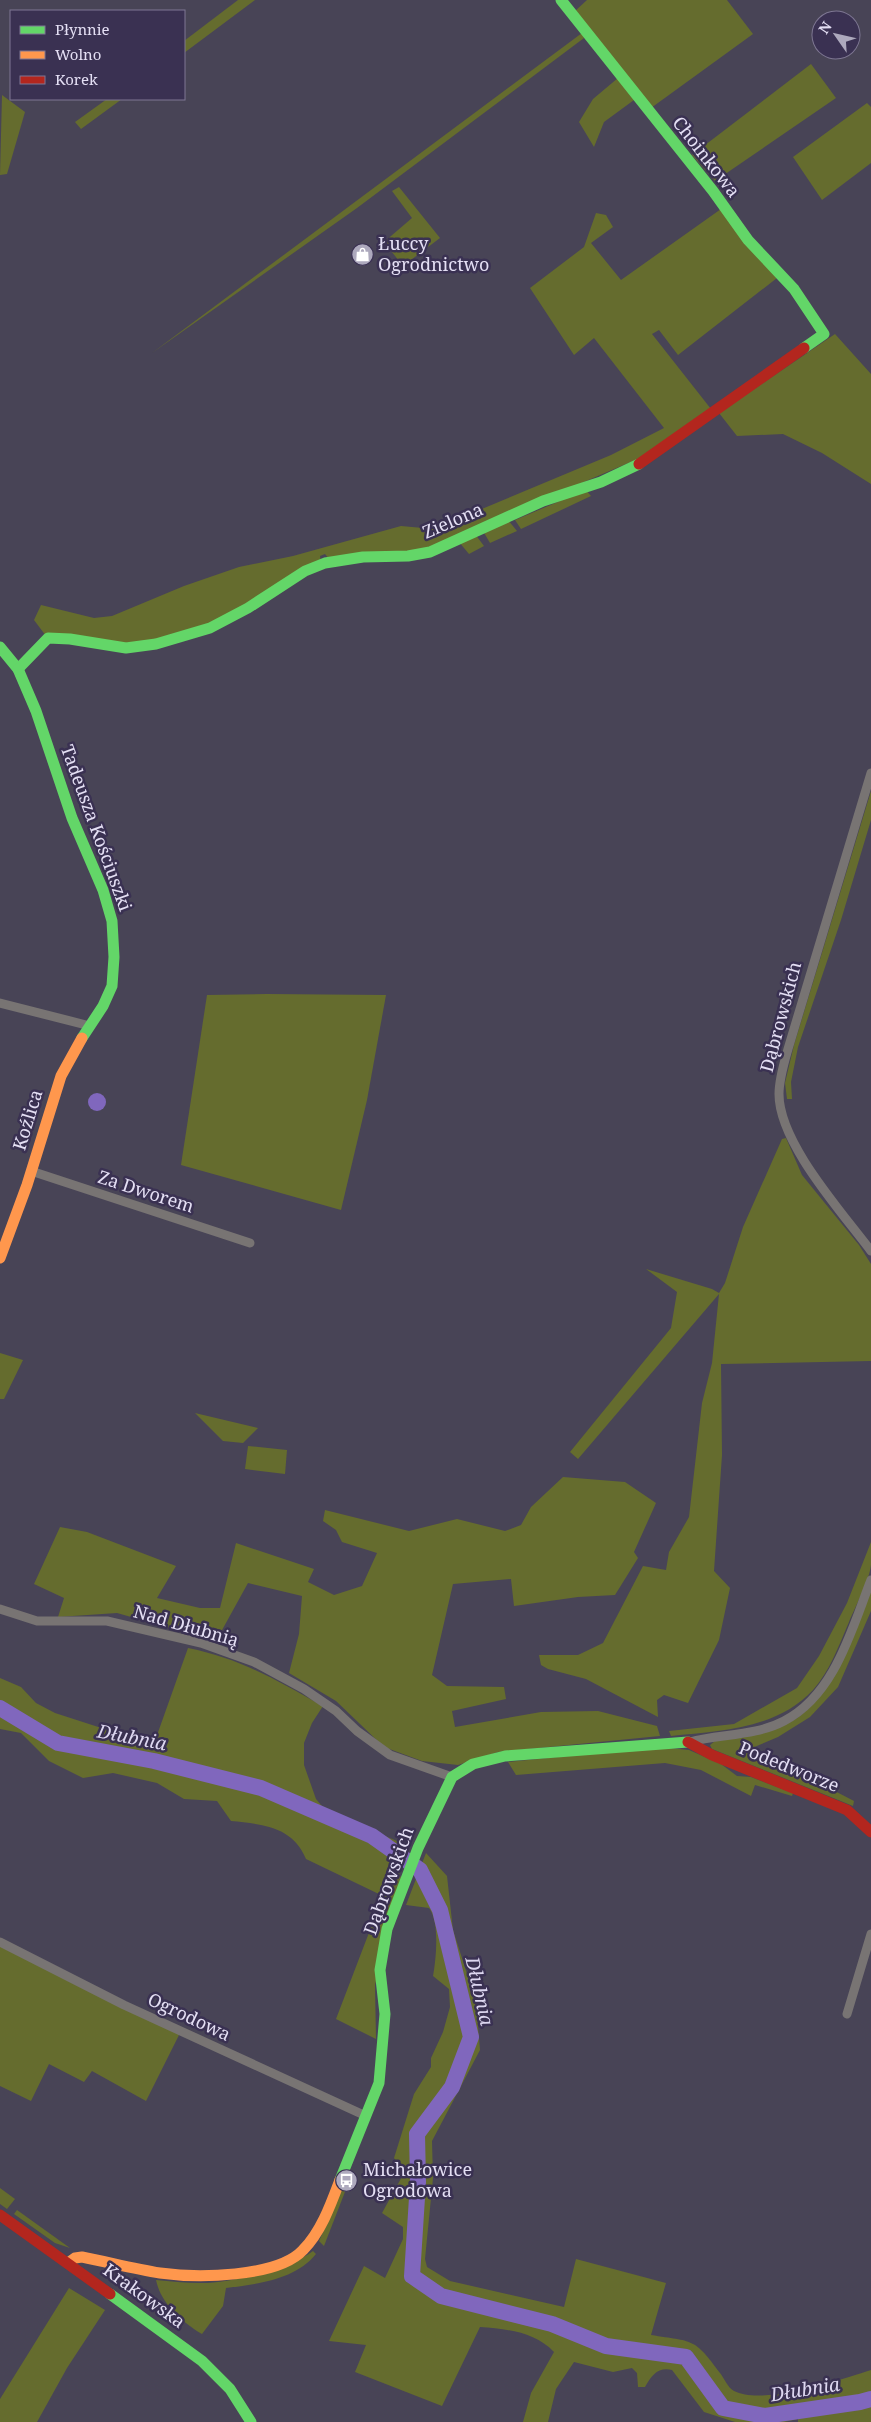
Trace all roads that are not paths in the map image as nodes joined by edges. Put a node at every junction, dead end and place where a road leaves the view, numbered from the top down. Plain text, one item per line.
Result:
1 (561, 0) edge
2 (824, 334) joint
3 (0, 647) edge
4 (18, 669) junction
5 (871, 773) edge
6 (0, 1003) edge
7 (90, 1026) junction
8 (31, 1171) junction
9 (250, 1243) dead end
10 (871, 1251) edge
11 (0, 1258) edge
12 (871, 1580) edge
13 (0, 1609) edge
14 (690, 1742) junction
15 (452, 1777) junction
16 (871, 1832) edge
17 (871, 1934) edge
18 (0, 1942) edge
19 (847, 2014) dead end
20 (366, 2116) junction
21 (0, 2215) edge
22 (68, 2263) junction
23 (251, 2422) edge

1 - 2 street, Choinkowa
2 - 4 street, Zielona
3 - 4 street, Tadeusza Kościuszki
4 - 7 street, Tadeusza Kościuszki
5 - 10 street, Dąbrowskich
6 - 7 street
7 - 8 street, Koźlica
8 - 9 street, Za Dworem
8 - 11 street, Koźlica
12 - 14 street
13 - 15 street, Nad Dłubnią
14 - 15 street
14 - 16 street, Podedworze
15 - 20 street, Dąbrowskich
17 - 19 street
18 - 20 street, Ogrodowa
20 - 22 street, Dąbrowskich
21 - 22 street, Krakowska
22 - 23 street, Krakowska

